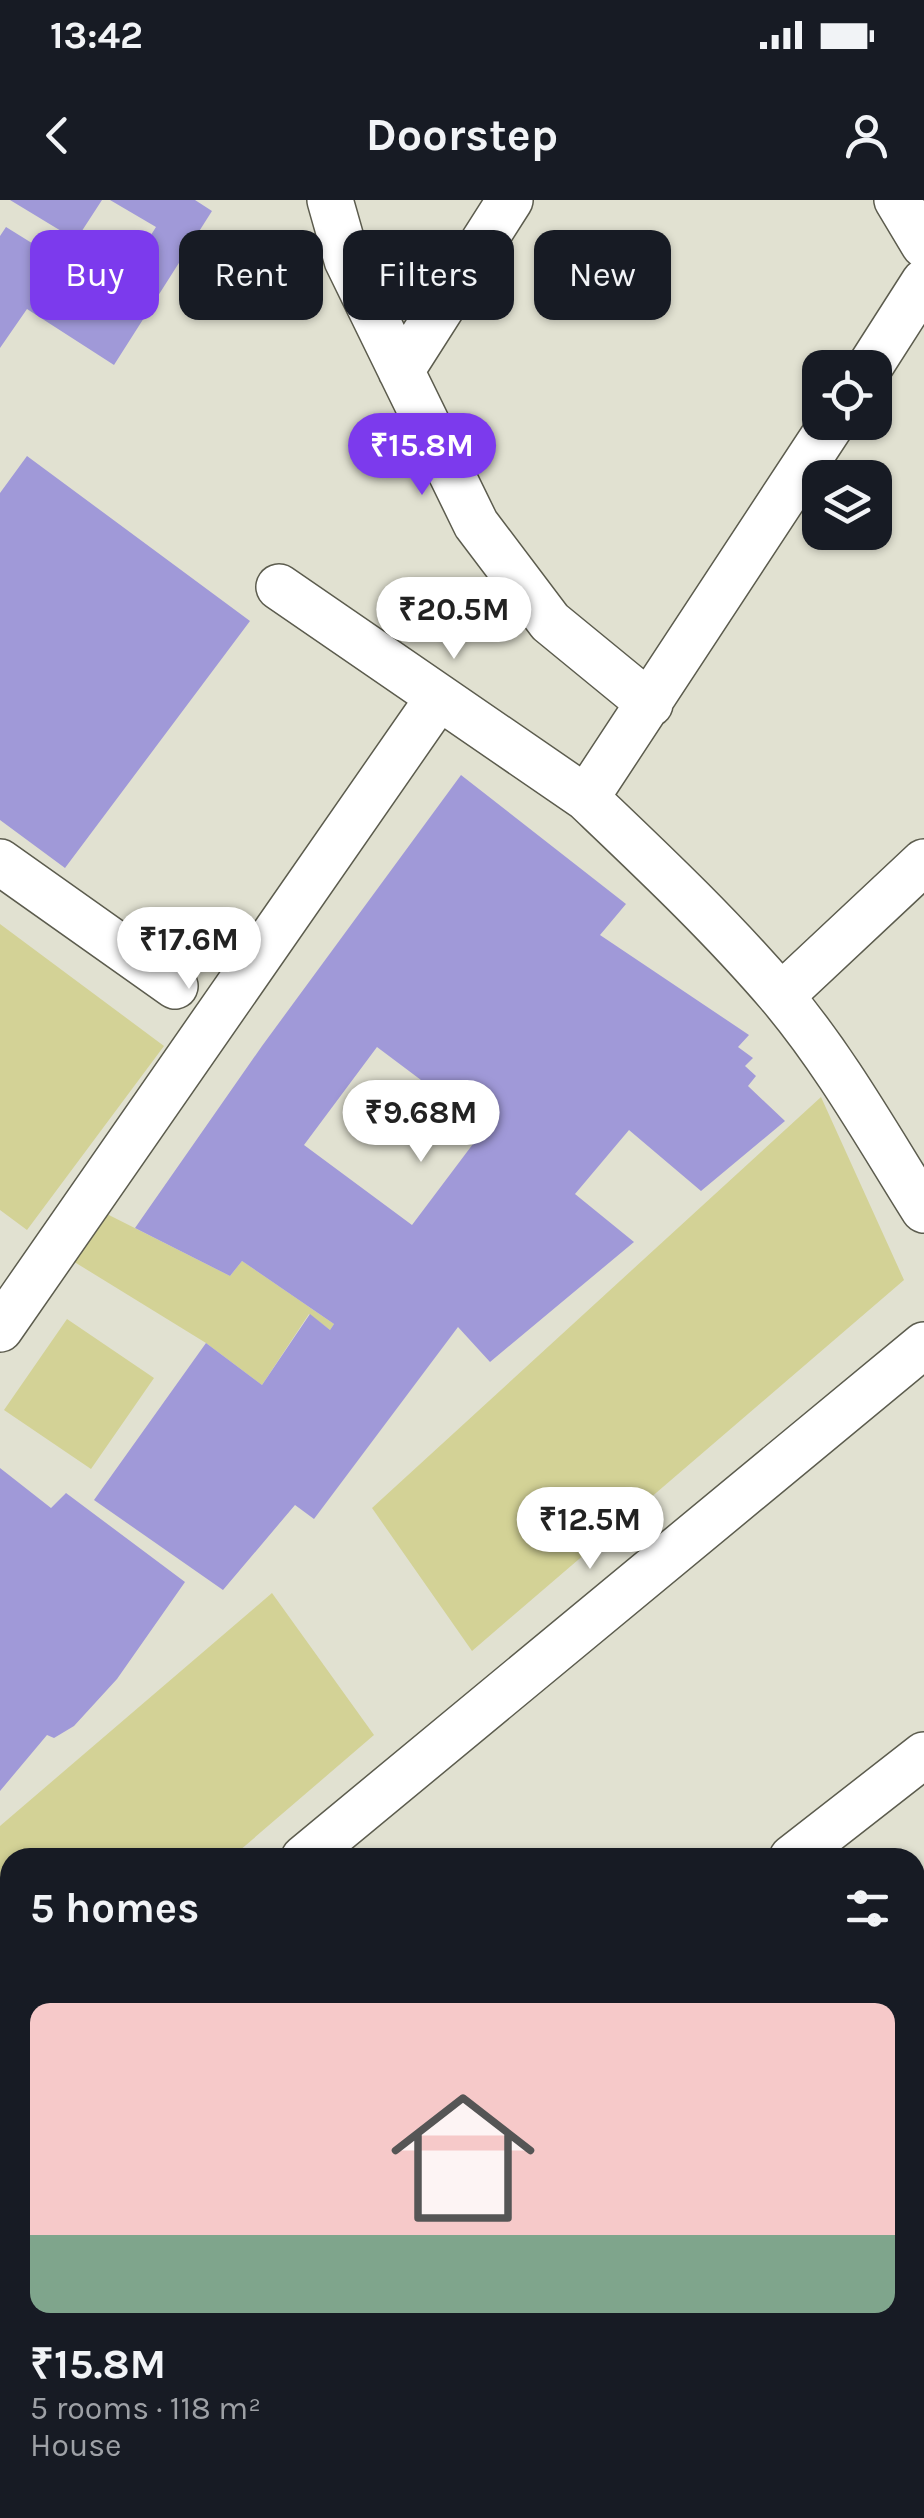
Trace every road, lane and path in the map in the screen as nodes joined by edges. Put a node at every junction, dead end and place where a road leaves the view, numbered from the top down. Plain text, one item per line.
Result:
1 (330, 200) edge
2 (510, 200) edge
3 (898, 200) edge
4 (924, 245) edge
5 (924, 282) edge
6 (880, 350) edge
7 (402, 371) junction
8 (821, 440) edge
9 (280, 587) dead end
10 (439, 697) junction
11 (650, 704) junction
12 (586, 798) junction
13 (0, 862) edge
14 (924, 862) edge
15 (781, 996) junction
16 (197, 1001) junction
17 (924, 1210) edge
18 (0, 1329) edge
19 (924, 1344) edge
20 (924, 1755) edge
21 (316, 1848) edge
22 (805, 1848) edge

1 - 7 street
2 - 7 street
3 - 4 street
5 - 6 street
7 - 11 street
8 - 11 street
9 - 10 street
10 - 12 street
10 - 16 street
11 - 12 street
12 - 15 street
13 - 16 street
14 - 15 street
15 - 17 street
16 - 18 street
19 - 21 street
20 - 22 street

